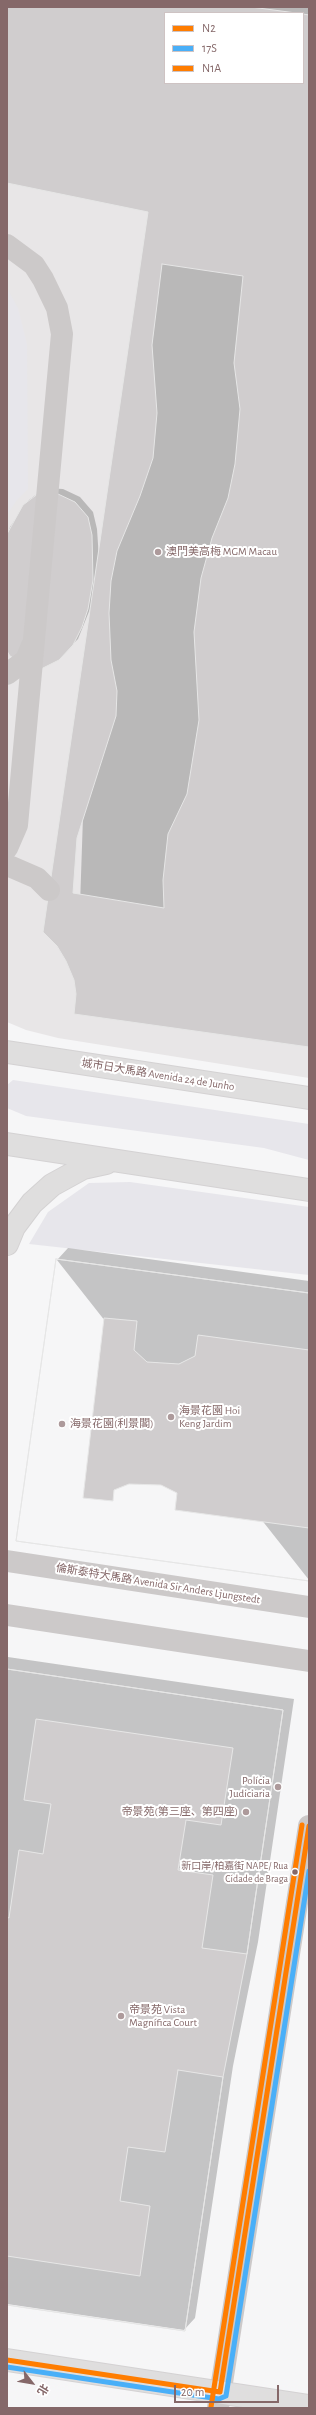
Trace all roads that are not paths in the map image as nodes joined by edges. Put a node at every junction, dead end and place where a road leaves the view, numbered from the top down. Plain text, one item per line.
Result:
1 (7, 245) edge
2 (34, 642) junction
3 (7, 674) edge
4 (7, 848) edge
5 (7, 865) edge
6 (49, 890) dead end
7 (7, 1052) edge
8 (309, 1098) edge
9 (7, 1144) edge
10 (115, 1160) junction
11 (309, 1190) edge
12 (7, 1244) edge
13 (7, 1561) edge
14 (309, 1607) edge
15 (7, 1615) edge
16 (309, 1661) edge
17 (309, 1826) edge
18 (7, 2360) edge
19 (219, 2400) edge
20 (309, 2406) edge

1 - 2 street
2 - 3 street
2 - 4 street
5 - 6 street
7 - 8 main road, 城市日大馬路 Avenida 24 de Junho
9 - 10 main road
10 - 11 main road
10 - 12 main road
13 - 14 street, 倫斯泰特大馬路 Avenida Sir Anders Ljungstedt
15 - 16 street
17 - 19 street
18 - 19 main road
19 - 20 main road

